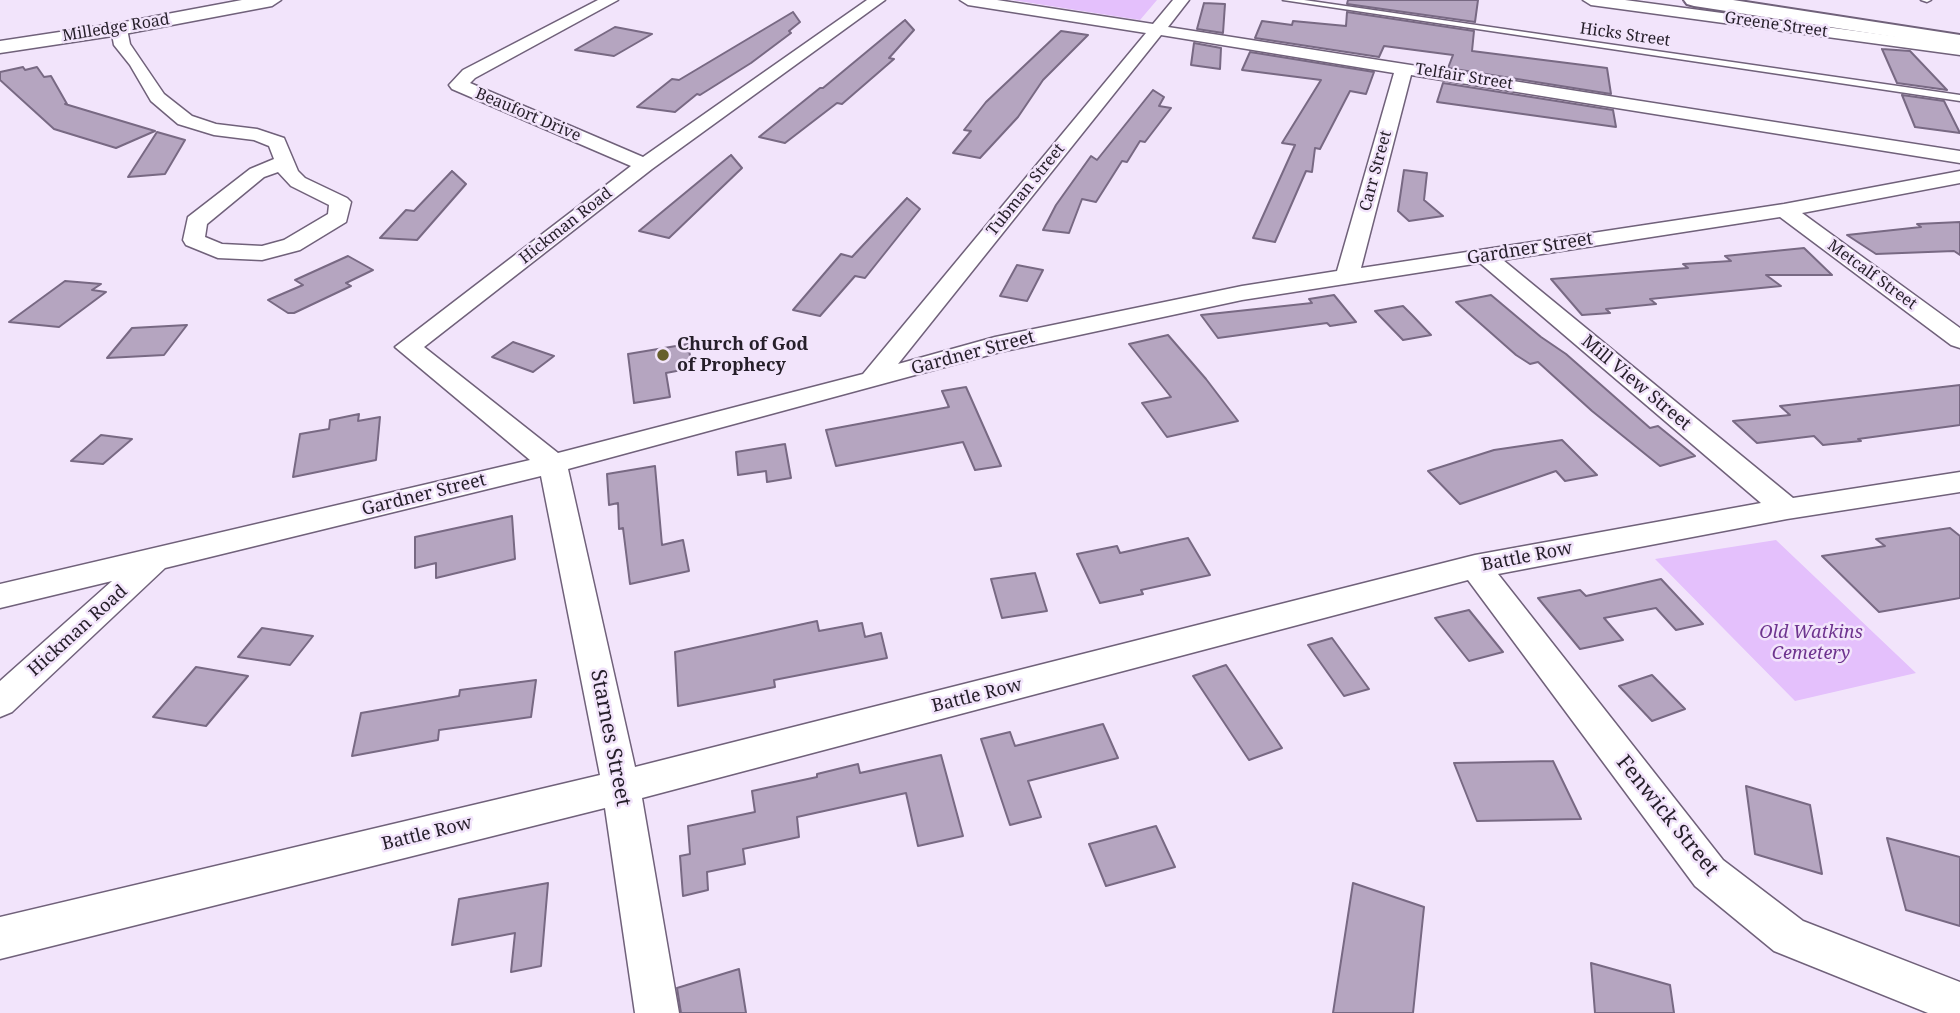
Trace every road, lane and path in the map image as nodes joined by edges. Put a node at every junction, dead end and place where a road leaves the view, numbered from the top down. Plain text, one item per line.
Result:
1 (272, 0) edge
2 (610, 0) edge
3 (877, 0) edge
4 (968, 0) edge
5 (1181, 0) edge
6 (1287, 0) edge
7 (1591, 0) edge
8 (1694, 0) edge
9 (1743, 0) edge
10 (1814, 0) edge
11 (1881, 8) dead end
12 (1937, 9) edge
13 (1906, 10) dead end
14 (1157, 28) junction
15 (119, 29) junction
16 (6, 44) edge
17 (1959, 50) edge
18 (1404, 67) junction
19 (1960, 98) edge
20 (1960, 157) edge
21 (285, 162) junction
22 (645, 165) junction
23 (1960, 177) edge
24 (1784, 210) junction
25 (1486, 257) junction
26 (1348, 275) junction
27 (1960, 340) edge
28 (872, 380) junction
29 (553, 464) junction
30 (1960, 482) edge
31 (1787, 509) junction
32 (156, 559) junction
33 (1475, 567) junction
34 (0, 596) edge
35 (0, 702) edge
36 (621, 787) junction
37 (0, 938) edge
38 (1960, 1004) edge
39 (657, 1013) edge

1 - 15 street, Milledge Road
2 - 22 street, Beaufort Drive
3 - 22 street, Hickman Road
4 - 14 street, Telfair Street
5 - 14 street, Tubman Street
6 - 19 lane, Hicks Street
7 - 17 street, Greene Street
8 - 17 highway
9 - 12 highway
10 - 11 highway
12 - 13 highway
14 - 18 street, Telfair Street
14 - 28 street, Tubman Street
15 - 16 street, Milledge Road
15 - 21 street
18 - 20 street, Telfair Street
18 - 26 street, Carr Street
21 - 21 street
22 - 29 street, Hickman Road
23 - 24 street, Gardner Street
24 - 25 street, Gardner Street
24 - 27 street, Metcalf Street
25 - 26 street, Gardner Street
25 - 31 street, Mill View Street
26 - 28 street, Gardner Street
28 - 29 street, Gardner Street
29 - 32 street, Gardner Street
29 - 36 street, Starnes Street
30 - 31 street, Battle Row
31 - 33 street, Battle Row
32 - 34 street, Gardner Street
32 - 35 street, Hickman Road
33 - 36 street, Battle Row
33 - 38 street, Fenwick Street
36 - 37 street, Battle Row
36 - 39 street, Starnes Street

